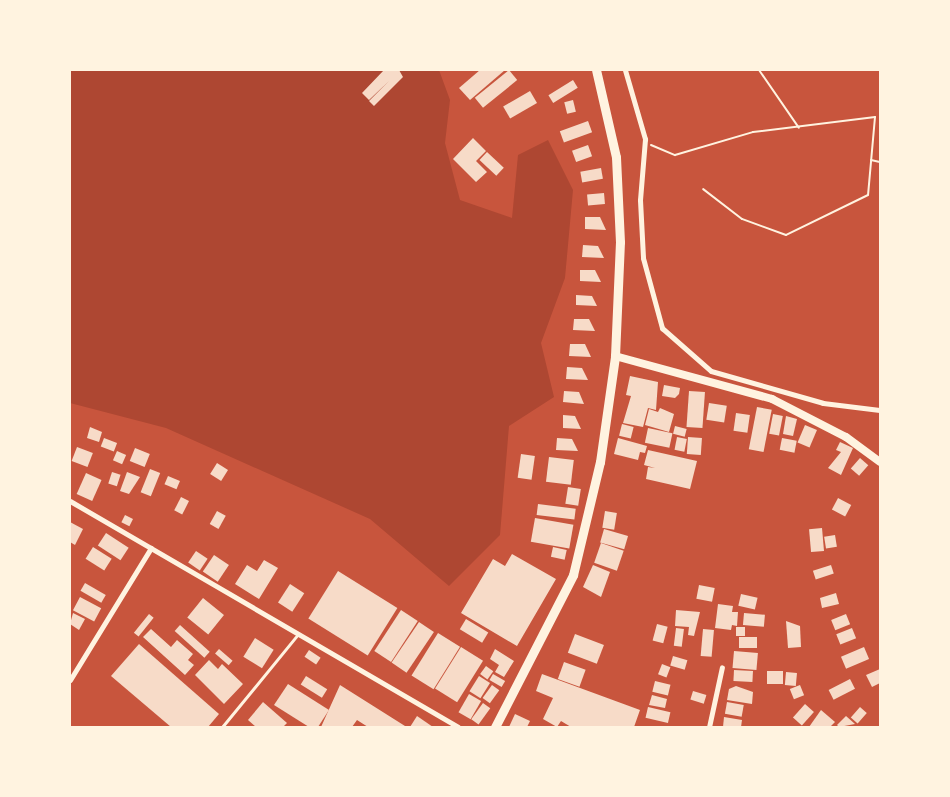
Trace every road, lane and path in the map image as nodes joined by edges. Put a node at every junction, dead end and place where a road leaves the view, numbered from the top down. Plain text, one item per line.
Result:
1 (596, 70) edge
2 (625, 70) edge
3 (759, 70) edge
4 (799, 128) junction
5 (645, 141) junction
6 (871, 160) junction
7 (880, 162) edge
8 (703, 189) dead end
9 (615, 356) junction
10 (880, 410) edge
11 (880, 462) edge
12 (70, 501) edge
13 (151, 548) junction
14 (298, 634) junction
15 (722, 667) dead end
16 (70, 680) edge
17 (222, 727) edge
18 (458, 727) edge
19 (495, 727) edge
20 (709, 727) edge

1 - 9 main road
2 - 5 street
3 - 4 path
4 - 5 path
4 - 6 path
5 - 10 street
6 - 7 path
6 - 8 path
9 - 11 street
9 - 19 main road
12 - 13 street
13 - 14 street
13 - 16 street
14 - 17 lane
14 - 18 street
15 - 20 street

